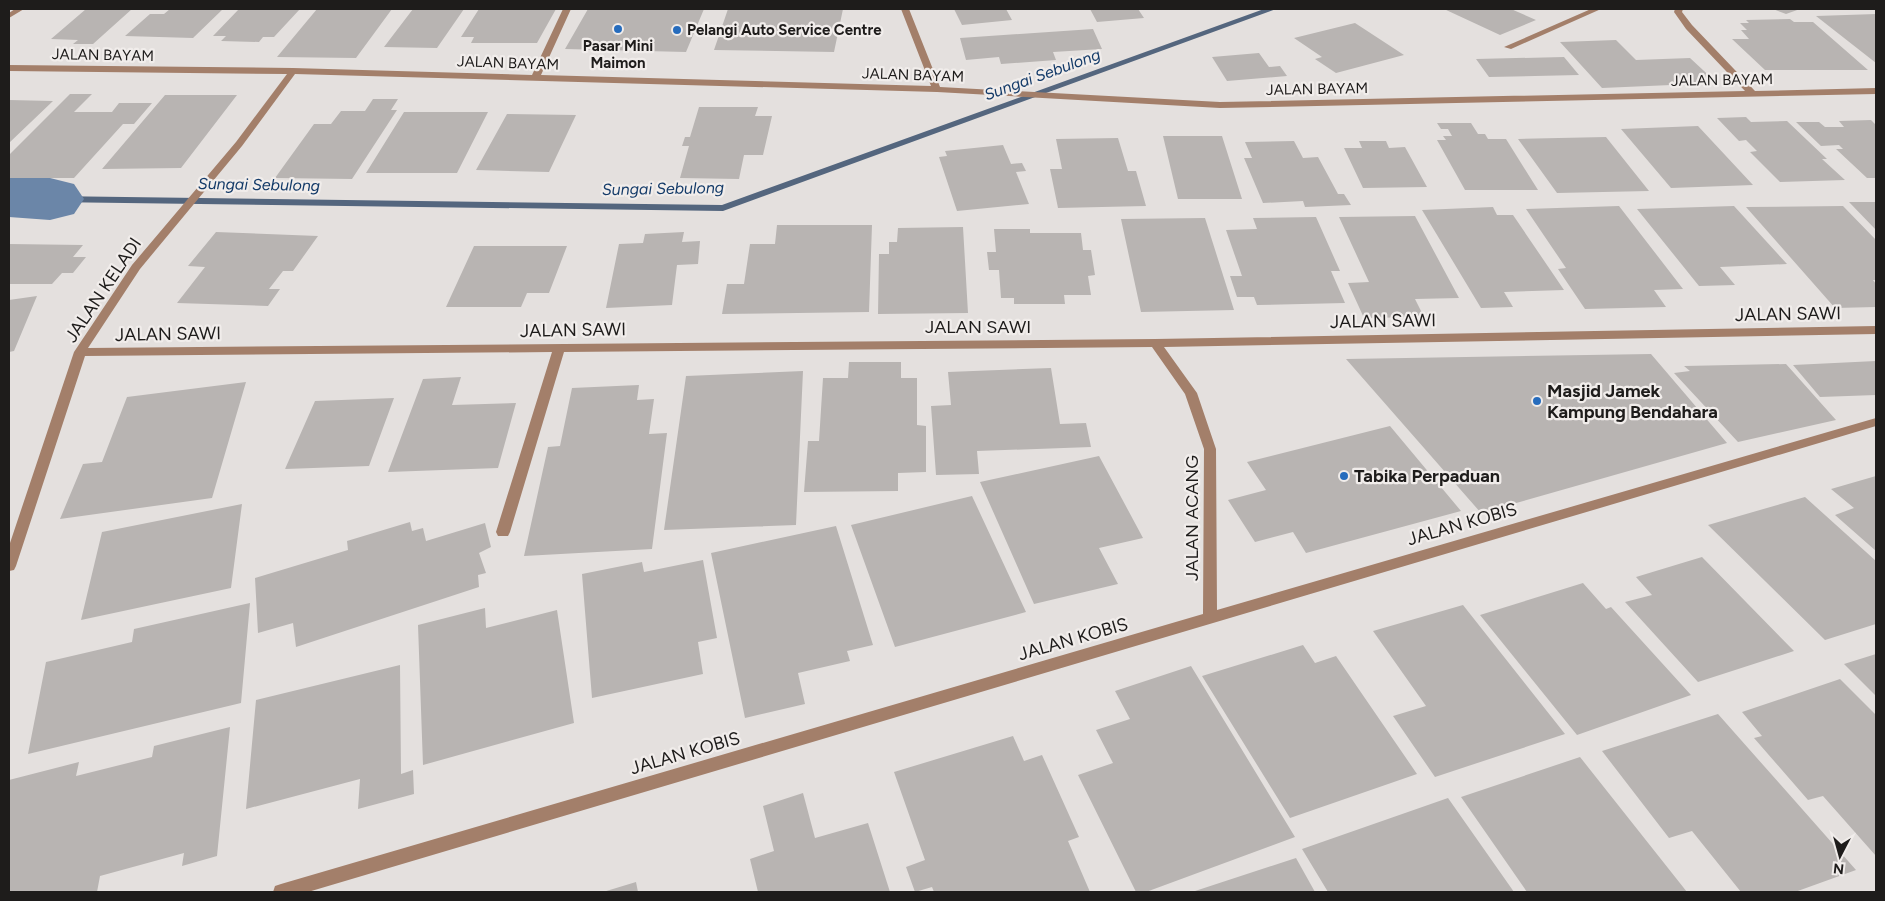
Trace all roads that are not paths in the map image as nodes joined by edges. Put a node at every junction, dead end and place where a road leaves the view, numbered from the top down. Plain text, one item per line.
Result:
1 (20, 9) edge
2 (567, 9) edge
3 (905, 9) edge
4 (1597, 9) edge
5 (1679, 9) edge
6 (9, 16) edge
7 (1508, 47) dead end
8 (9, 68) edge
9 (294, 71) junction
10 (535, 78) junction
11 (937, 89) junction
12 (1876, 91) edge
13 (1753, 94) junction
14 (1876, 330) edge
15 (1155, 342) junction
16 (559, 348) junction
17 (80, 352) junction
18 (1876, 422) edge
19 (503, 532) dead end
20 (9, 566) edge
21 (1210, 618) junction
22 (281, 892) edge

1 - 6 street
2 - 10 street
3 - 11 street
4 - 7 street
5 - 13 street
8 - 9 street, JALAN BAYAM
9 - 10 street, JALAN BAYAM
9 - 17 street, JALAN KELADI
10 - 11 street, JALAN BAYAM
11 - 13 street, JALAN BAYAM
12 - 13 street, JALAN BAYAM
14 - 15 street, JALAN SAWI
15 - 16 street, JALAN SAWI
15 - 21 street, JALAN ACANG
16 - 17 street, JALAN SAWI
16 - 19 street
17 - 20 street, JALAN KELADI
18 - 21 street, JALAN KOBIS
21 - 22 street, JALAN KOBIS

